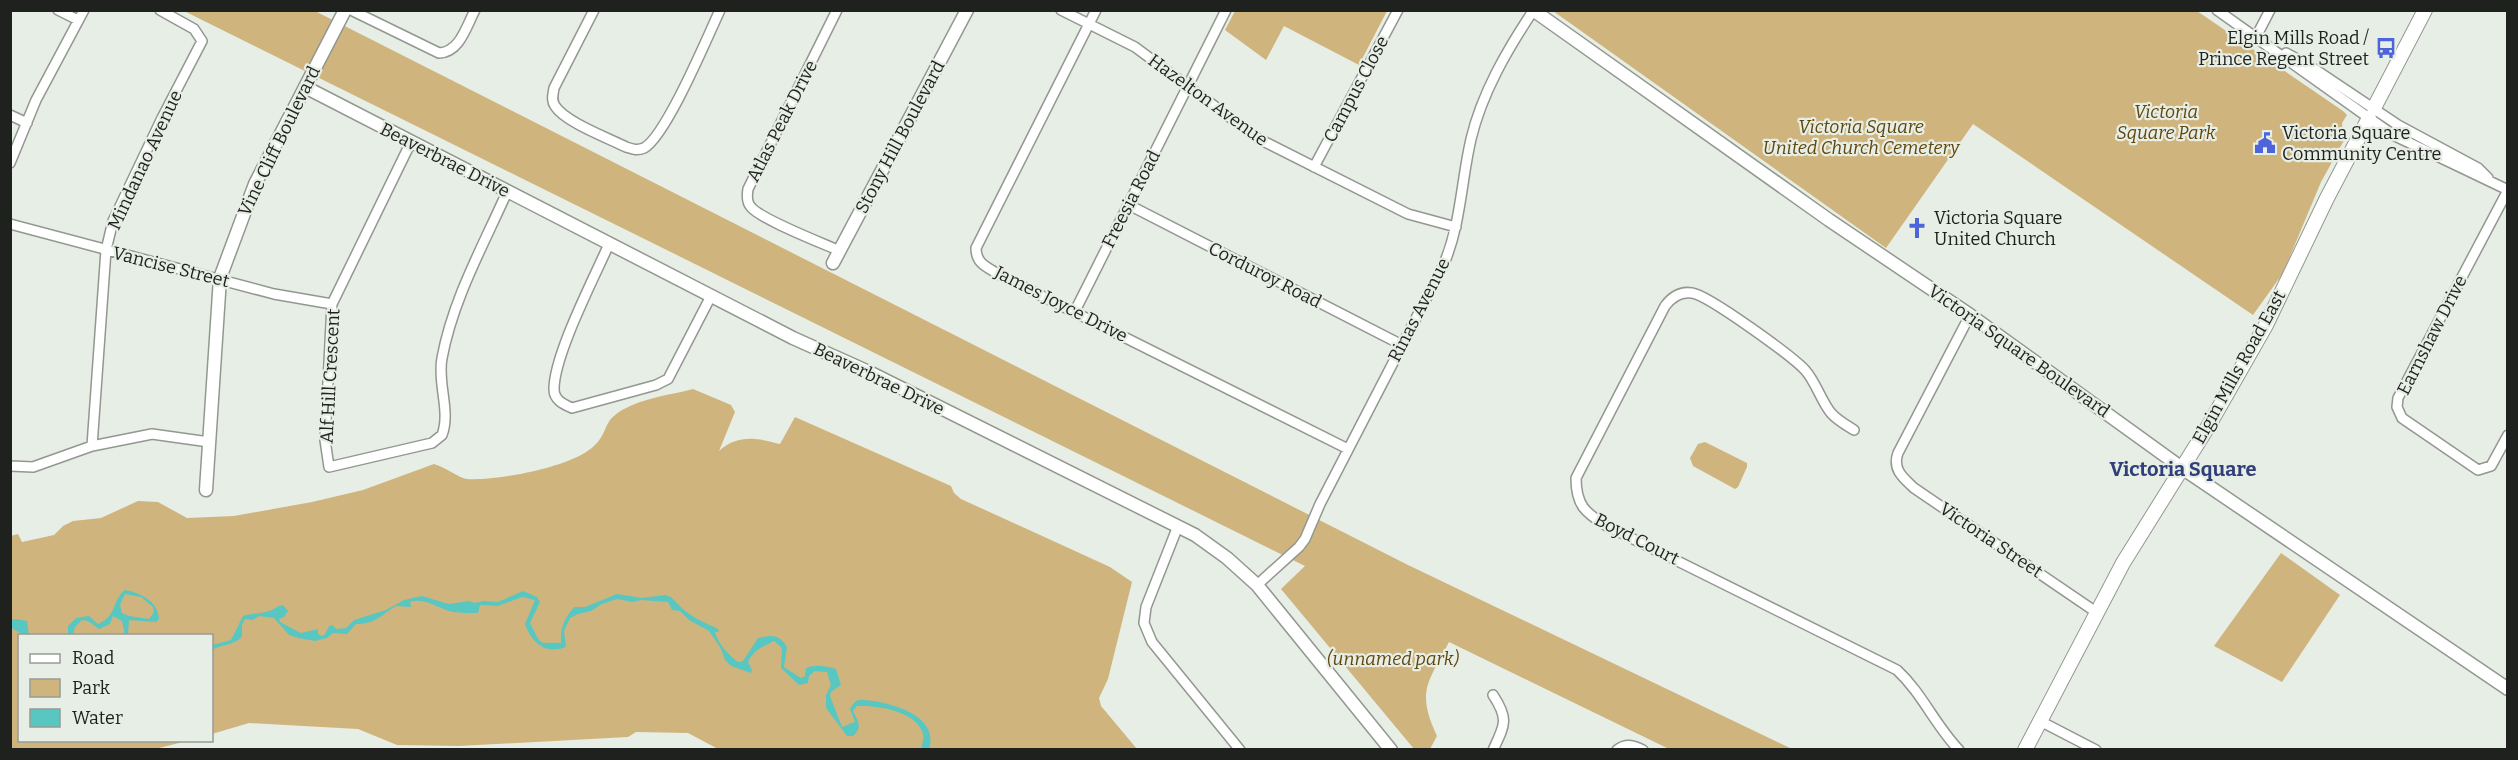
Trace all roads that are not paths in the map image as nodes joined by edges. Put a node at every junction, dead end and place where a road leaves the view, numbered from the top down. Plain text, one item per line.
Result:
1 (58, 10) edge
2 (84, 10) edge
3 (160, 10) edge
4 (345, 10) edge
5 (351, 10) edge
6 (475, 10) edge
7 (594, 10) edge
8 (720, 10) edge
9 (837, 10) edge
10 (967, 10) edge
11 (1062, 10) edge
12 (1096, 10) edge
13 (1226, 10) edge
14 (1398, 10) edge
15 (2217, 10) edge
16 (2270, 10) edge
17 (2426, 10) edge
18 (1533, 11) edge
19 (78, 20) junction
20 (1089, 24) junction
21 (2256, 37) junction
22 (304, 87) junction
23 (1187, 87) junction
24 (2371, 113) junction
25 (10, 115) edge
26 (27, 123) junction
27 (411, 142) junction
28 (10, 163) edge
29 (1314, 167) junction
30 (2508, 190) edge
31 (507, 192) junction
32 (1129, 205) junction
33 (10, 224) edge
34 (1456, 227) junction
35 (609, 244) junction
36 (106, 250) junction
37 (840, 251) junction
38 (833, 263) dead end
39 (220, 278) junction
40 (711, 296) junction
41 (332, 304) junction
42 (1075, 311) junction
43 (1970, 315) junction
44 (1402, 345) junction
45 (1854, 430) dead end
46 (2508, 435) edge
47 (209, 442) junction
48 (92, 446) junction
49 (1348, 450) junction
50 (10, 466) edge
51 (2182, 468) junction
52 (206, 490) dead end
53 (1178, 526) junction
54 (1257, 585) junction
55 (2096, 612) junction
56 (2508, 689) edge
57 (1493, 695) dead end
58 (2040, 721) junction
59 (1384, 747) edge
60 (1240, 750) edge
61 (1493, 750) edge
62 (1617, 750) edge
63 (1643, 750) edge
64 (1959, 750) edge
65 (2025, 750) edge
66 (2096, 750) edge

1 - 19 street
2 - 19 street
3 - 36 street, Mindanao Avenue
4 - 22 street, Vine Cliff Boulevard
5 - 6 street
7 - 8 street
9 - 37 street, Atlas Peak Drive
10 - 37 street, Stony Hill Boulevard
11 - 20 street, Hazelton Avenue
12 - 20 street, James Joyce Drive
13 - 23 street, Freesia Road
14 - 29 street, Campus Close
15 - 21 street
16 - 21 street
17 - 24 main road, Elgin Mills Road East
18 - 34 street, Rinas Avenue
18 - 43 street, Victoria Square Boulevard
19 - 26 street
20 - 23 street, Hazelton Avenue
20 - 42 street, James Joyce Drive
21 - 24 street
22 - 27 street, Beaverbrae Drive
22 - 39 street, Vine Cliff Boulevard
23 - 29 street, Hazelton Avenue
23 - 32 street, Freesia Road
24 - 30 street
24 - 51 main road, Elgin Mills Road East
25 - 26 street
26 - 28 street
27 - 31 street, Beaverbrae Drive
27 - 41 street, Alf Hill Crescent
29 - 34 street, Hazelton Avenue
30 - 46 street, Earnshaw Drive
31 - 35 street, Beaverbrae Drive
31 - 41 street, Alf Hill Crescent
32 - 42 street, Freesia Road
32 - 44 street, Corduroy Road
33 - 36 street, Vancise Street
34 - 44 street, Rinas Avenue
35 - 40 street, Beaverbrae Drive
35 - 40 street
36 - 39 street, Vancise Street
36 - 48 street, Mindanao Avenue
37 - 38 street, Stony Hill Boulevard
39 - 41 street, Vancise Street
39 - 47 street, Vine Cliff Boulevard
40 - 53 street, Beaverbrae Drive
42 - 49 street, James Joyce Drive
43 - 51 street, Victoria Square Boulevard
43 - 55 street, Victoria Street
44 - 49 street, Rinas Avenue
45 - 64 street, Boyd Court
47 - 48 street
47 - 52 street, Vine Cliff Boulevard
48 - 50 street
49 - 54 street, Rinas Avenue
51 - 55 main road, Elgin Mills Road East
51 - 56 street, Victoria Square Boulevard
53 - 54 street, Beaverbrae Drive
53 - 60 street
54 - 59 street, Beaverbrae Drive
55 - 58 main road, Elgin Mills Road East
57 - 61 street
58 - 65 main road, Elgin Mills Road East
58 - 66 street
62 - 63 street

